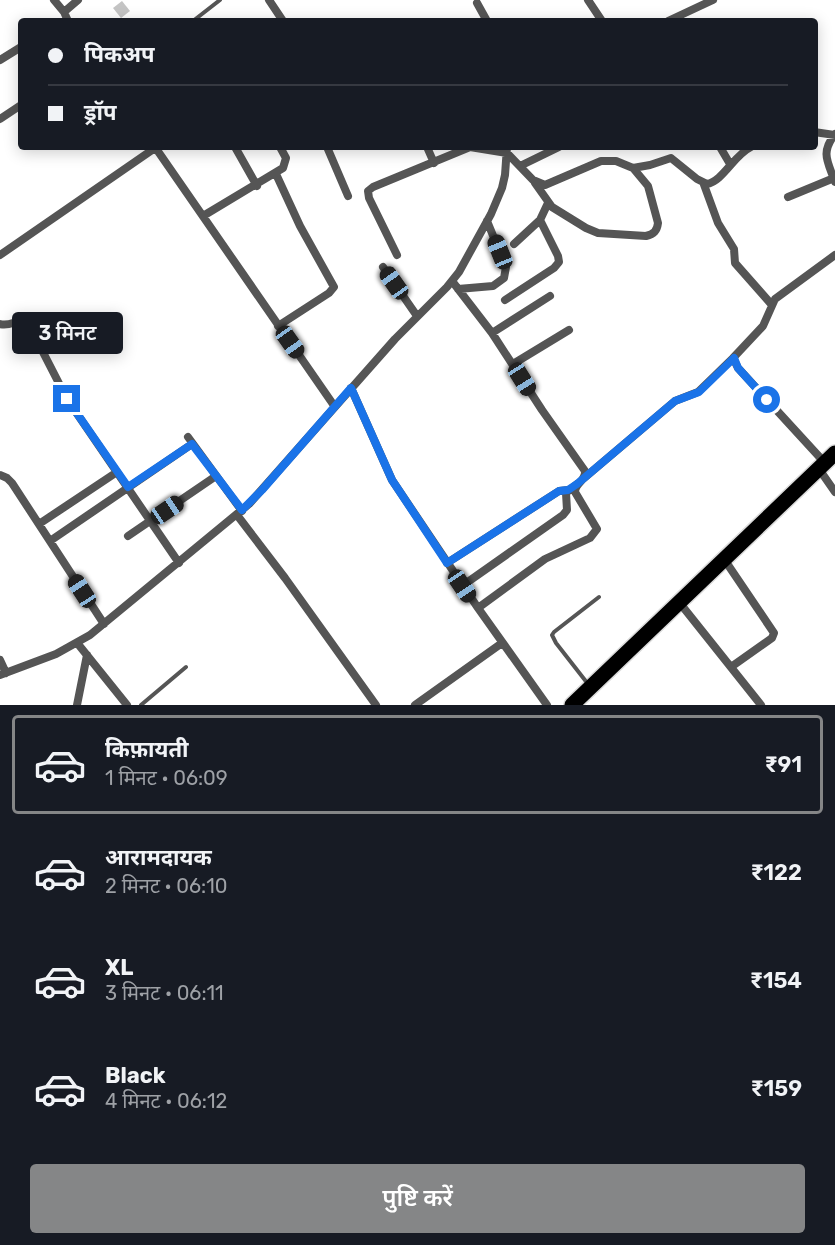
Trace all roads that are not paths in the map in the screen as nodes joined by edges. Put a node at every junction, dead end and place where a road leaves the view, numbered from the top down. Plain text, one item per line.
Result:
1 (54, 0) edge
2 (78, 0) edge
3 (220, 0) edge
4 (269, 0) edge
5 (588, 0) edge
6 (713, 0) edge
7 (477, 3) dead end
8 (65, 18) edge
9 (197, 18) edge
10 (281, 18) edge
11 (485, 18) edge
12 (600, 18) edge
13 (677, 18) edge
14 (18, 49) edge
15 (0, 60) edge
16 (18, 107) edge
17 (0, 119) edge
18 (818, 132) edge
19 (835, 134) edge
20 (151, 150) edge
21 (157, 150) edge
22 (237, 150) edge
23 (283, 150) edge
24 (328, 150) edge
25 (428, 150) edge
26 (463, 150) edge
27 (507, 150) edge
28 (553, 150) edge
29 (722, 150) edge
30 (744, 150) edge
31 (434, 163) junction
32 (730, 164) junction
33 (520, 166) junction
34 (633, 168) junction
35 (276, 174) junction
36 (533, 180) junction
37 (834, 180) edge
38 (703, 182) junction
39 (257, 186) junction
40 (348, 196) dead end
41 (788, 197) dead end
42 (548, 203) junction
43 (203, 216) junction
44 (540, 220) junction
45 (487, 221) junction
46 (514, 244) dead end
47 (0, 255) edge
48 (397, 255) dead end
49 (835, 255) edge
50 (383, 267) dead end
51 (452, 281) junction
52 (458, 289) junction
53 (550, 296) dead end
54 (505, 300) dead end
55 (772, 305) junction
56 (417, 316) junction
57 (0, 324) edge
58 (278, 326) junction
59 (569, 330) dead end
60 (492, 333) junction
61 (734, 358) junction
62 (513, 364) junction
63 (351, 388) junction
64 (335, 407) junction
65 (826, 461) edge
66 (117, 472) junction
67 (0, 475) edge
68 (216, 476) junction
69 (580, 482) junction
70 (128, 487) junction
71 (568, 490) junction
72 (835, 492) edge
73 (240, 513) junction
74 (150, 521) junction
75 (39, 524) junction
76 (128, 536) dead end
77 (50, 541) junction
78 (724, 559) junction
79 (179, 563) junction
80 (447, 563) junction
81 (462, 586) junction
82 (599, 597) dead end
83 (679, 603) junction
84 (477, 608) junction
85 (104, 624) junction
86 (502, 643) junction
87 (78, 644) junction
88 (87, 655) junction
89 (0, 660) edge
90 (186, 667) dead end
91 (731, 667) junction
92 (3, 674) edge
93 (590, 687) junction
94 (76, 705) edge
95 (128, 705) edge
96 (141, 705) edge
97 (376, 705) edge
98 (415, 705) edge
99 (547, 705) edge
100 (572, 705) edge
101 (761, 705) edge

1 - 8 street
2 - 8 street
3 - 9 lane
4 - 10 street
5 - 12 street
6 - 13 street
7 - 11 street
14 - 15 street
16 - 17 street
18 - 19 street
19 - 37 street
20 - 47 street
21 - 43 street
22 - 39 street
23 - 35 street
24 - 40 street
25 - 31 street
26 - 31 street
27 - 33 street
27 - 45 street
28 - 33 street
29 - 32 street
30 - 32 street
31 - 48 street
32 - 38 street
33 - 36 street
34 - 36 street
34 - 38 street
34 - 42 street
35 - 39 street
35 - 58 street
36 - 42 street
37 - 41 street
38 - 55 street
39 - 43 street
42 - 44 street
43 - 58 street
44 - 46 street
44 - 54 street
45 - 51 street
45 - 52 street
49 - 55 street
50 - 56 street
51 - 52 street
51 - 56 street
52 - 60 street
53 - 60 street
55 - 61 street
56 - 63 street
57 - 66 street
58 - 64 street
59 - 62 street
60 - 62 street
61 - 65 street
61 - 69 street
62 - 69 street
63 - 64 street
63 - 80 street
64 - 73 street
65 - 72 street
65 - 78 highway
66 - 70 street
66 - 75 street
67 - 75 street
68 - 70 street
68 - 73 street
68 - 74 street
69 - 71 street
69 - 84 street
70 - 74 street
70 - 77 street
71 - 80 street
71 - 81 street
73 - 79 street
73 - 97 street
74 - 76 street
74 - 79 street
75 - 77 street
77 - 85 street
78 - 83 highway
78 - 91 street
79 - 85 street
80 - 81 street
81 - 84 street
82 - 93 lane
83 - 91 street
83 - 93 highway
84 - 86 street
85 - 87 street
86 - 98 street
86 - 99 street
87 - 88 street
87 - 92 street
88 - 94 street
88 - 95 street
89 - 92 street
90 - 96 lane
91 - 101 street
93 - 100 highway

